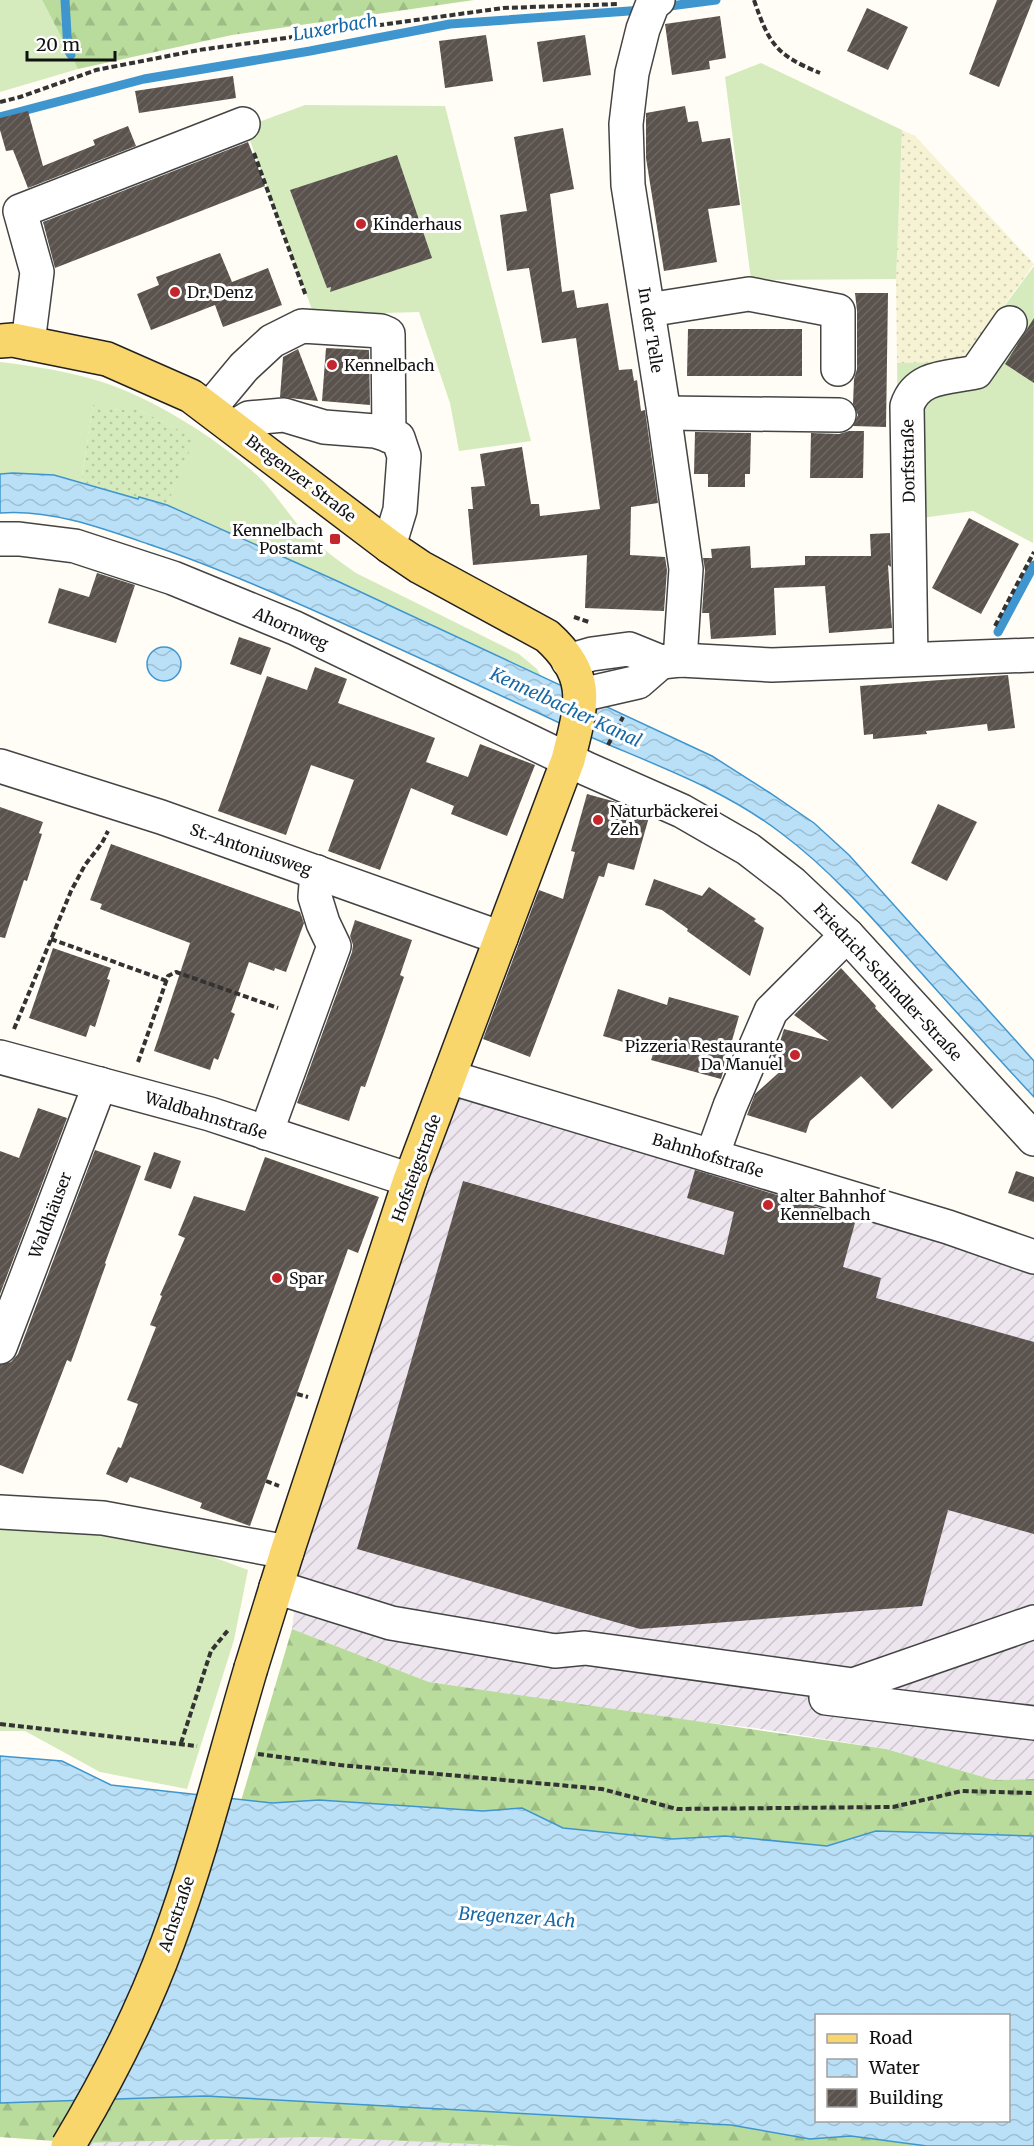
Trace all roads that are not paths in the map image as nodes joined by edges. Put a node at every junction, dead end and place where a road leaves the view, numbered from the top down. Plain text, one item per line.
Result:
1 (651, 11) edge
2 (243, 124) road end
3 (648, 310) junction
4 (1010, 323) dead end
5 (14, 342) edge
6 (838, 369) dead end
7 (664, 413) junction
8 (839, 415) dead end
9 (221, 418) junction
10 (389, 436) junction
11 (0, 539) edge
12 (389, 546) junction
13 (1034, 655) edge
14 (911, 659) junction
15 (670, 661) junction
16 (574, 676) junction
17 (568, 760) junction
18 (0, 766) edge
19 (317, 872) junction
20 (847, 934) junction
21 (501, 938) junction
22 (1, 1057) edge
23 (449, 1077) junction
24 (114, 1088) junction
25 (266, 1133) junction
26 (1034, 1139) edge
27 (712, 1156) junction
28 (410, 1180) junction
29 (1034, 1257) edge
30 (0, 1347) edge
31 (0, 1512) edge
32 (287, 1552) junction
33 (276, 1587) junction
34 (1034, 1622) edge
35 (555, 1651) junction
36 (251, 1668) joint
37 (1034, 1723) edge
38 (68, 2146) edge

1 - 3 street, In der Telle
2 - 5 street
3 - 6 street
3 - 7 street, In der Telle
4 - 14 street, Dorfstraße
5 - 9 main road, Bregenzer Straße
7 - 8 street
7 - 15 street, In der Telle
9 - 10 street
9 - 10 street
9 - 12 main road, Bregenzer Straße
10 - 12 street
11 - 17 street, Ahornweg
12 - 16 main road, Bregenzer Straße
13 - 14 street
14 - 15 street
15 - 16 street
16 - 17 main road, Hofsteigstraße
17 - 20 street, Friedrich-Schindler-Straße
17 - 21 main road, Hofsteigstraße
18 - 19 street, St.-Antoniusweg
19 - 21 street, St.-Antoniusweg
19 - 25 street
20 - 26 street, Friedrich-Schindler-Straße
20 - 27 street
21 - 23 main road, Hofsteigstraße
22 - 24 street, Waldbahnstraße
23 - 27 street, Bahnhofstraße
23 - 28 main road, Hofsteigstraße
24 - 25 street, Waldbahnstraße
24 - 30 street, Waldhäuser
25 - 28 street, Waldbahnstraße
27 - 29 street, Bahnhofstraße
28 - 32 main road, Hofsteigstraße
31 - 32 street
32 - 33 main road, Hofsteigstraße
33 - 35 street
33 - 36 main road, Hofsteigstraße
34 - 35 street
35 - 37 street
36 - 38 main road, Achstraße, bridge

